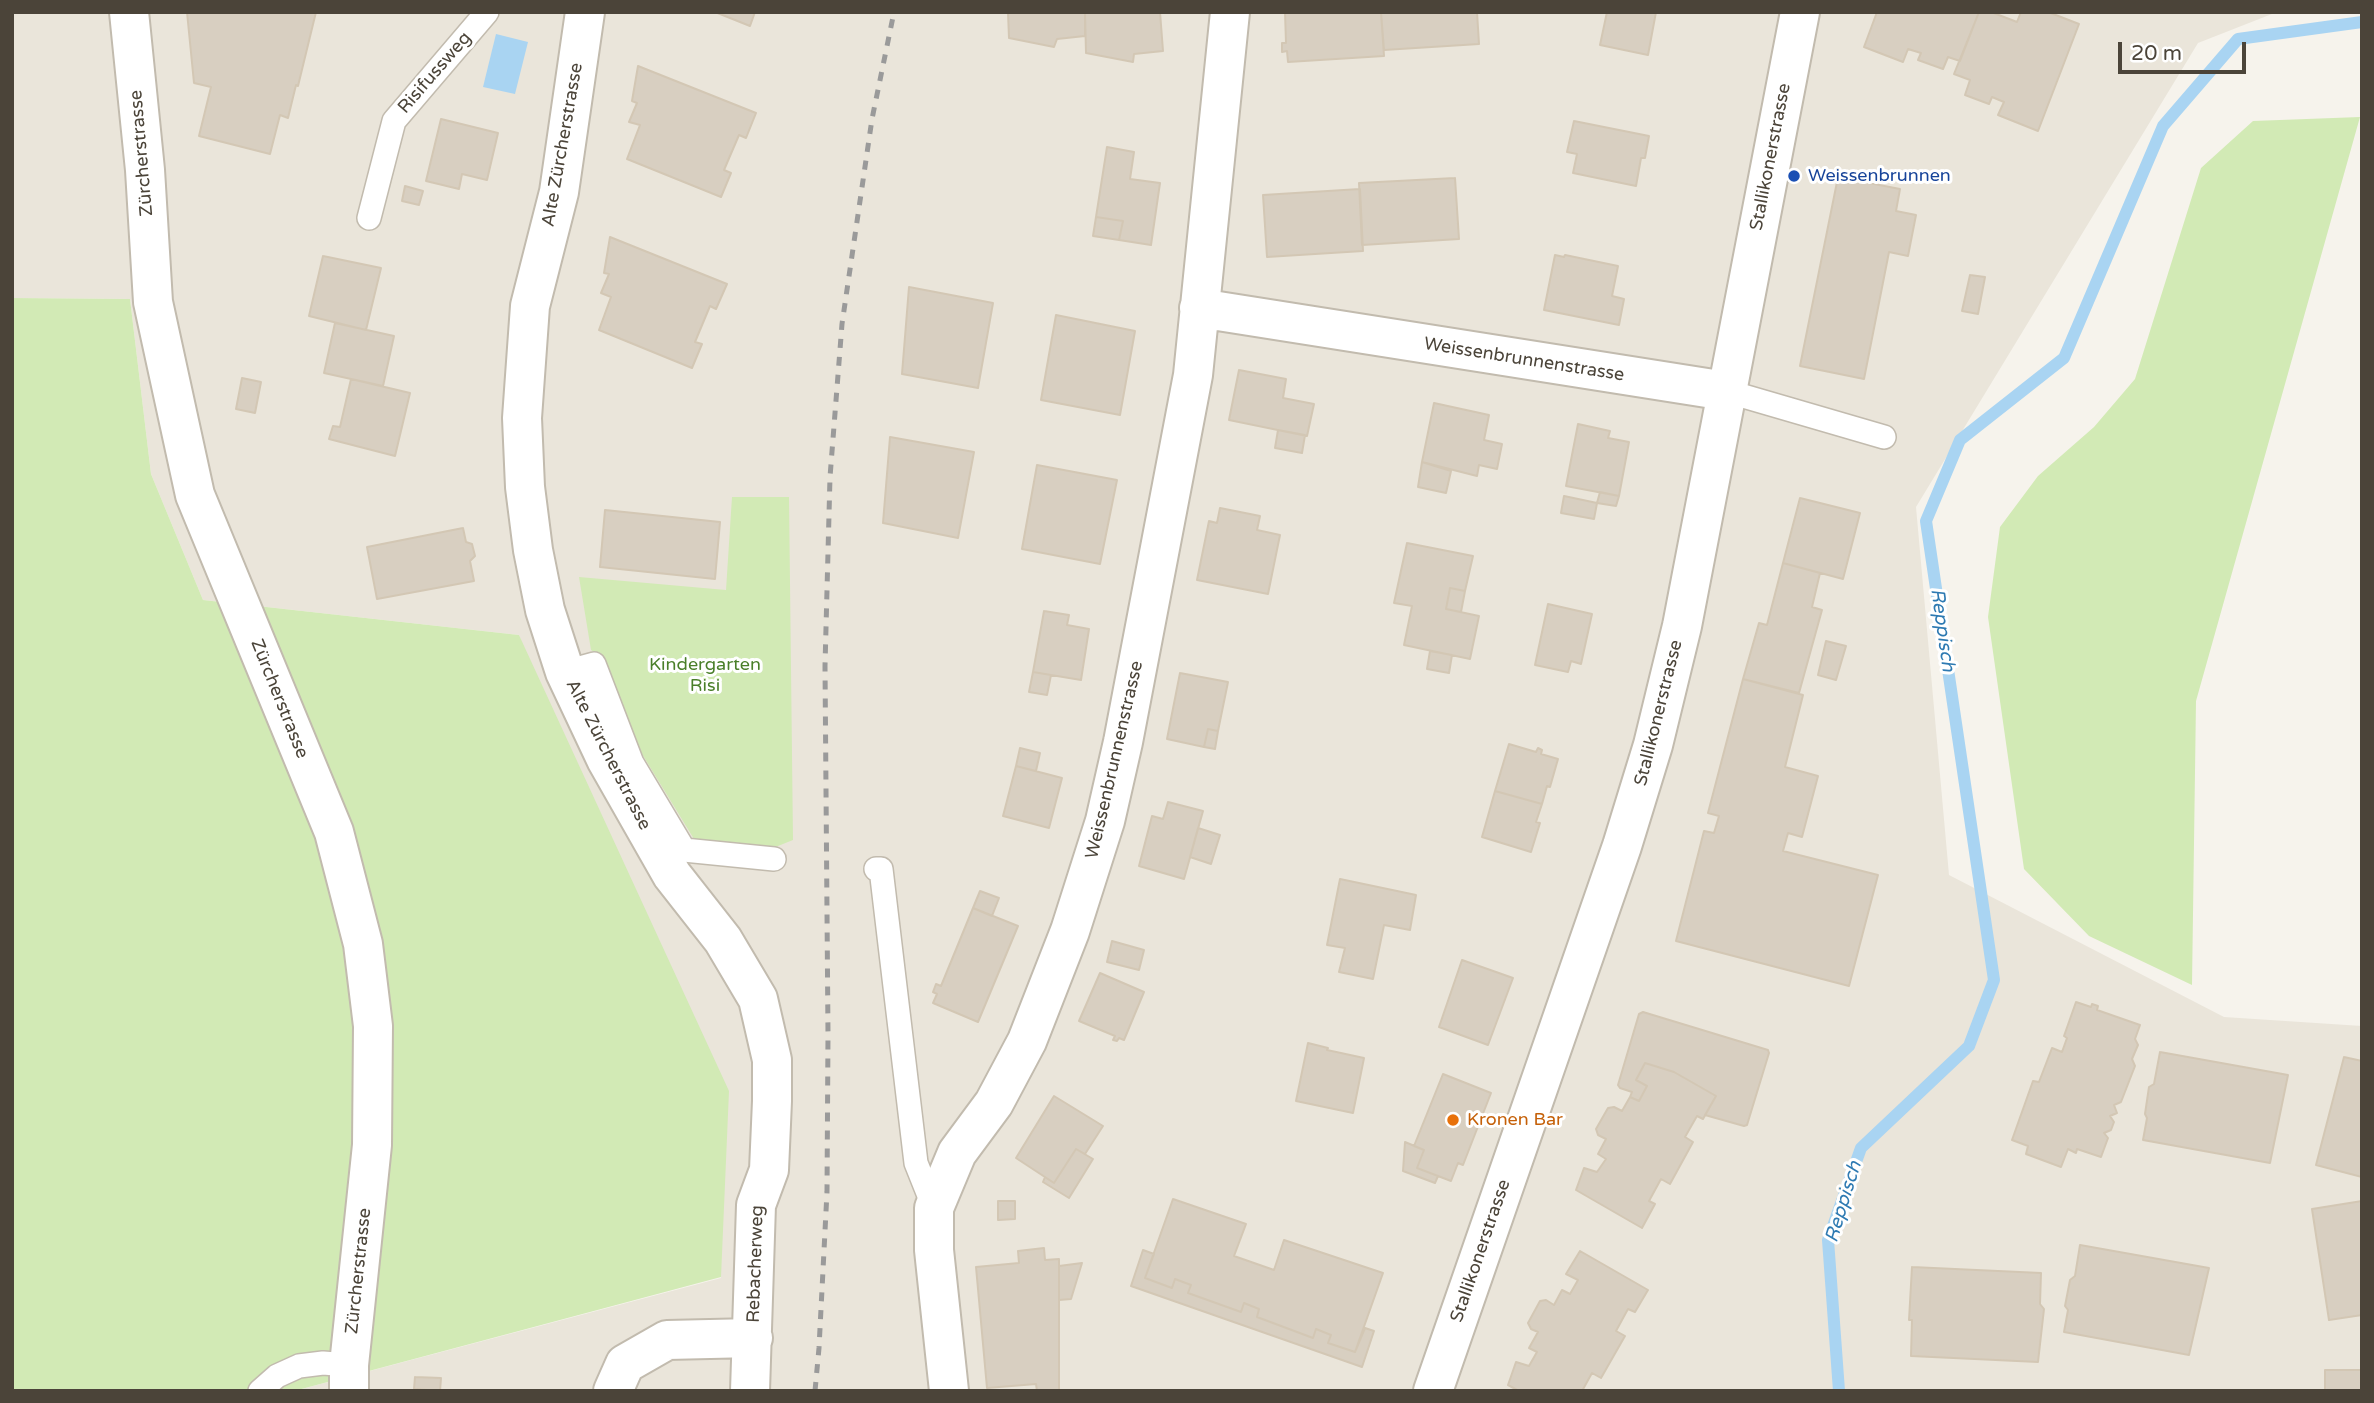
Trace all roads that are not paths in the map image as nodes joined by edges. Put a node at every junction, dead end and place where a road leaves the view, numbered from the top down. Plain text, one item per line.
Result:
1 (130, 12) edge
2 (487, 12) edge
3 (585, 12) edge
4 (1230, 12) edge
5 (1800, 12) edge
6 (369, 218) dead end
7 (1199, 308) junction
8 (1726, 391) junction
9 (1884, 437) dead end
10 (565, 672) junction
11 (774, 859) dead end
12 (876, 869) dead end
13 (723, 940) joint
14 (934, 1208) junction
15 (753, 1338) junction
16 (349, 1378) edge
17 (260, 1391) edge
18 (613, 1391) edge
19 (750, 1391) edge
20 (949, 1391) edge
21 (1433, 1391) edge

1 - 16 street, Zürcherstrasse
2 - 6 lane, Risifussweg
3 - 10 street, Alte Zürcherstrasse
4 - 7 street, Weissenbrunnenstrasse
5 - 8 street, Stallikonerstrasse
7 - 8 street, Weissenbrunnenstrasse
7 - 14 street, Weissenbrunnenstrasse
8 - 9 lane
8 - 21 street, Stallikonerstrasse
10 - 11 lane
10 - 13 street, Alte Zürcherstrasse
12 - 14 lane
13 - 15 street, Rebacherweg
14 - 20 street, Weissenbrunnenstrasse
15 - 18 street
15 - 19 street, Rebacherweg
16 - 17 lane

